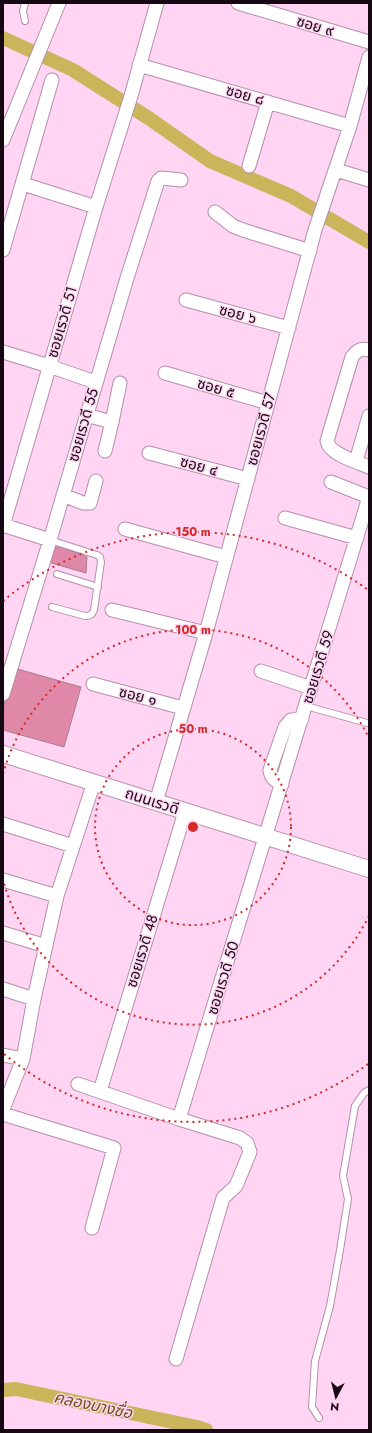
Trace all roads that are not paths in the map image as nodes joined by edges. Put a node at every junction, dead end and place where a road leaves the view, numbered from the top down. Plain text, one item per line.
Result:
1 (25, 3) edge
2 (60, 3) edge
3 (157, 3) edge
4 (238, 3) edge
5 (25, 21) dead end
6 (369, 42) edge
7 (369, 57) edge
8 (139, 65) junction
9 (52, 80) dead end
10 (268, 102) junction
11 (350, 126) junction
12 (3, 140) edge
13 (249, 166) dead end
14 (336, 170) junction
15 (181, 180) dead end
16 (369, 180) edge
17 (22, 184) junction
18 (96, 207) junction
19 (215, 212) dead end
20 (3, 250) edge
21 (310, 251) junction
22 (186, 300) dead end
23 (289, 328) junction
24 (369, 350) edge
25 (3, 352) edge
26 (49, 366) junction
27 (165, 374) dead end
28 (95, 382) junction
29 (120, 383) dead end
30 (268, 403) junction
31 (86, 415) junction
32 (369, 416) edge
33 (112, 422) junction
34 (105, 451) dead end
35 (149, 453) dead end
36 (356, 462) junction
37 (369, 467) edge
38 (248, 479) junction
39 (96, 481) dead end
40 (331, 482) dead end
41 (63, 495) junction
42 (369, 497) edge
43 (285, 518) dead end
44 (3, 525) edge
45 (126, 529) dead end
46 (357, 538) junction
47 (50, 540) junction
48 (226, 557) junction
49 (56, 574) dead end
50 (98, 588) junction
51 (52, 608) dead end
52 (112, 610) dead end
53 (206, 633) junction
54 (261, 671) dead end
55 (93, 684) dead end
56 (311, 688) junction
57 (3, 694) edge
58 (306, 706) junction
59 (184, 708) junction
60 (367, 723) dead end
61 (3, 754) edge
62 (94, 782) junction
63 (156, 802) junction
64 (185, 812) junction
65 (3, 824) edge
66 (266, 836) junction
67 (73, 846) junction
68 (368, 865) edge
69 (3, 880) edge
70 (57, 896) junction
71 (3, 933) edge
72 (46, 946) junction
73 (3, 989) edge
74 (34, 999) junction
75 (3, 1055) edge
76 (23, 1059) junction
77 (78, 1084) dead end
78 (100, 1090) junction
79 (369, 1090) edge
80 (3, 1109) edge
81 (3, 1114) edge
82 (179, 1119) junction
83 (92, 1228) dead end
84 (176, 1359) dead end
85 (319, 1418) dead end

1 - 5 lane
2 - 12 street
3 - 8 street, ซอยเรวดี 51
4 - 6 street, ซอย ๙
7 - 11 street, ซอยเรวดี 57
8 - 10 street, ซอย ๘
8 - 18 street, ซอยเรวดี 51
9 - 17 street
10 - 11 street, ซอย ๘
10 - 13 street
11 - 14 street, ซอยเรวดี 57
14 - 16 street
14 - 21 street, ซอยเรวดี 57
15 - 28 street, ซอยเรวดี 55
17 - 18 street
17 - 20 street
18 - 26 street, ซอยเรวดี 51
19 - 21 street
21 - 23 street, ซอยเรวดี 57
22 - 23 street, ซอย ๖
23 - 30 street, ซอยเรวดี 57
24 - 36 street
25 - 26 street
26 - 28 street
26 - 44 street, ซอยเรวดี 51
27 - 30 street, ซอย ๕
28 - 31 street, ซอยเรวดี 55
29 - 33 street
30 - 38 street, ซอยเรวดี 57
31 - 33 street
31 - 41 street, ซอยเรวดี 55
32 - 36 street
33 - 34 street
35 - 38 street, ซอย ๔
36 - 37 street
38 - 48 street, ซอยเรวดี 57
39 - 41 street
40 - 42 street
41 - 47 street, ซอยเรวดี 55
42 - 46 street, ซอยเรวดี 59
43 - 46 street
44 - 47 street
45 - 48 street
46 - 56 street, ซอยเรวดี 59
47 - 50 lane
47 - 57 street, ซอยเรวดี 55
48 - 53 street, ซอยเรวดี 57
49 - 50 lane
50 - 51 lane
52 - 53 street
53 - 59 street, ซอยเรวดี 57
54 - 56 street
55 - 59 street, ซอย ๑
56 - 58 street, ซอยเรวดี 59
58 - 60 lane
58 - 66 street, ซอยเรวดี 59
59 - 63 street, ซอยเรวดี 57
61 - 62 street, ถนนเรวดี
62 - 63 street, ถนนเรวดี
62 - 67 street
63 - 64 street, ถนนเรวดี
64 - 66 street, ถนนเรวดี
64 - 78 street, ซอยเรวดี 48
65 - 67 street
66 - 68 street, ถนนเรวดี
66 - 82 street, ซอยเรวดี 50
67 - 70 street
69 - 70 street
70 - 72 street
71 - 72 street
72 - 74 street
73 - 74 street
74 - 76 street
75 - 76 street
76 - 80 street
77 - 78 street
78 - 82 street
79 - 85 lane
81 - 83 street
82 - 84 street

